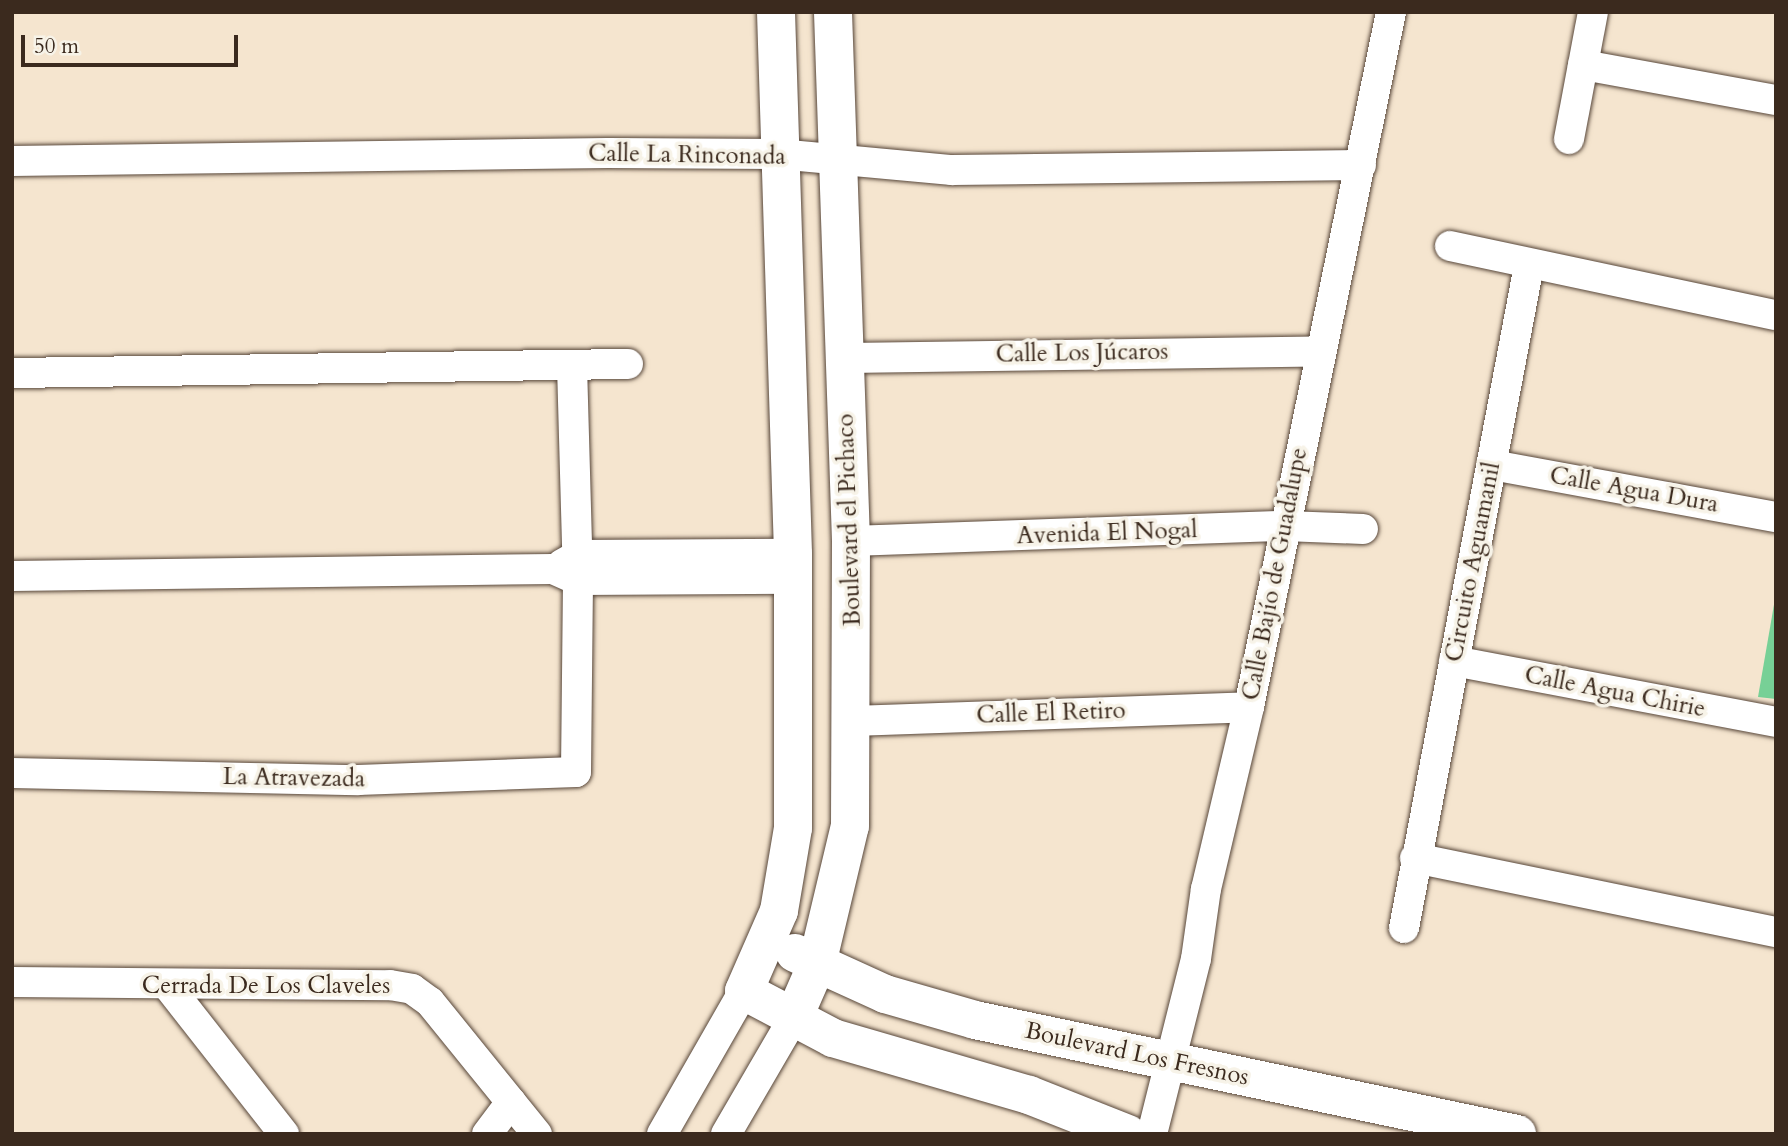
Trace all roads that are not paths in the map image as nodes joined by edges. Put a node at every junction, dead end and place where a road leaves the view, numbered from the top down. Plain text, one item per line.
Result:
1 (776, 12) edge
2 (833, 12) edge
3 (1391, 12) edge
4 (1593, 12) edge
5 (1583, 65) junction
6 (1776, 100) edge
7 (1569, 139) dead end
8 (778, 154) junction
9 (12, 161) edge
10 (839, 161) junction
11 (1361, 165) junction
12 (1450, 246) dead end
13 (1530, 265) junction
14 (1776, 315) edge
15 (1320, 351) junction
16 (844, 358) junction
17 (628, 364) dead end
18 (572, 365) junction
19 (12, 373) edge
20 (1492, 465) junction
21 (1776, 517) edge
22 (1284, 526) junction
23 (1363, 528) dead end
24 (851, 541) junction
25 (793, 566) junction
26 (569, 568) junction
27 (12, 576) edge
28 (1454, 661) junction
29 (1249, 707) junction
30 (853, 721) junction
31 (1776, 723) edge
32 (12, 773) edge
33 (1415, 858) junction
34 (1405, 928) dead end
35 (1776, 932) edge
36 (768, 940) junction
37 (817, 964) junction
38 (12, 982) edge
39 (168, 986) junction
40 (744, 991) junction
41 (793, 1019) junction
42 (1172, 1062) junction
43 (511, 1102) junction
44 (284, 1134) edge
45 (487, 1134) edge
46 (537, 1134) edge
47 (662, 1134) edge
48 (726, 1134) edge
49 (1128, 1134) edge
50 (1152, 1134) edge
51 (1517, 1134) edge

1 - 8 street
2 - 10 street, Boulevard el Pichaco
3 - 11 street, Calle Bajío de Guadalupe
4 - 5 street
5 - 6 street
5 - 7 street
8 - 9 street, Calle La Rinconada
8 - 10 street, Calle La Rinconada
8 - 25 street
10 - 11 street, Calle La Rinconada
10 - 16 street, Boulevard el Pichaco
11 - 15 street, Calle Bajío de Guadalupe
12 - 13 street
13 - 14 street
13 - 20 street, Circuito Aguamanil
15 - 16 street, Calle Los Júcaros
15 - 22 street, Calle Bajío de Guadalupe
16 - 24 street, Boulevard el Pichaco
17 - 18 street
18 - 19 street
18 - 26 street
20 - 21 street, Calle Agua Dura
20 - 28 street, Circuito Aguamanil
22 - 23 street, Avenida El Nogal
22 - 24 street, Avenida El Nogal
22 - 29 street, Calle Bajío de Guadalupe
24 - 30 street, Boulevard el Pichaco
25 - 26 street
25 - 36 street
26 - 27 street
26 - 32 street, La Atravezada
28 - 31 street, Calle Agua Chirie
28 - 33 street, Circuito Aguamanil
29 - 30 street, Calle El Retiro
29 - 42 street, Calle Bajío de Guadalupe
30 - 37 street, Boulevard el Pichaco
33 - 34 street, Circuito Aguamanil
33 - 35 street
36 - 37 street, Boulevard Los Fresnos
36 - 40 street
37 - 41 street, Boulevard el Pichaco
37 - 42 street, Boulevard Los Fresnos
38 - 39 street, Cerrada De Los Claveles
39 - 43 street, Cerrada De Los Claveles
39 - 44 street
40 - 41 street
40 - 47 street
41 - 48 street
41 - 49 street
42 - 50 street, Calle Bajío de Guadalupe
42 - 51 street, Boulevard Los Fresnos
43 - 45 street
43 - 46 street, Cerrada De Los Claveles

